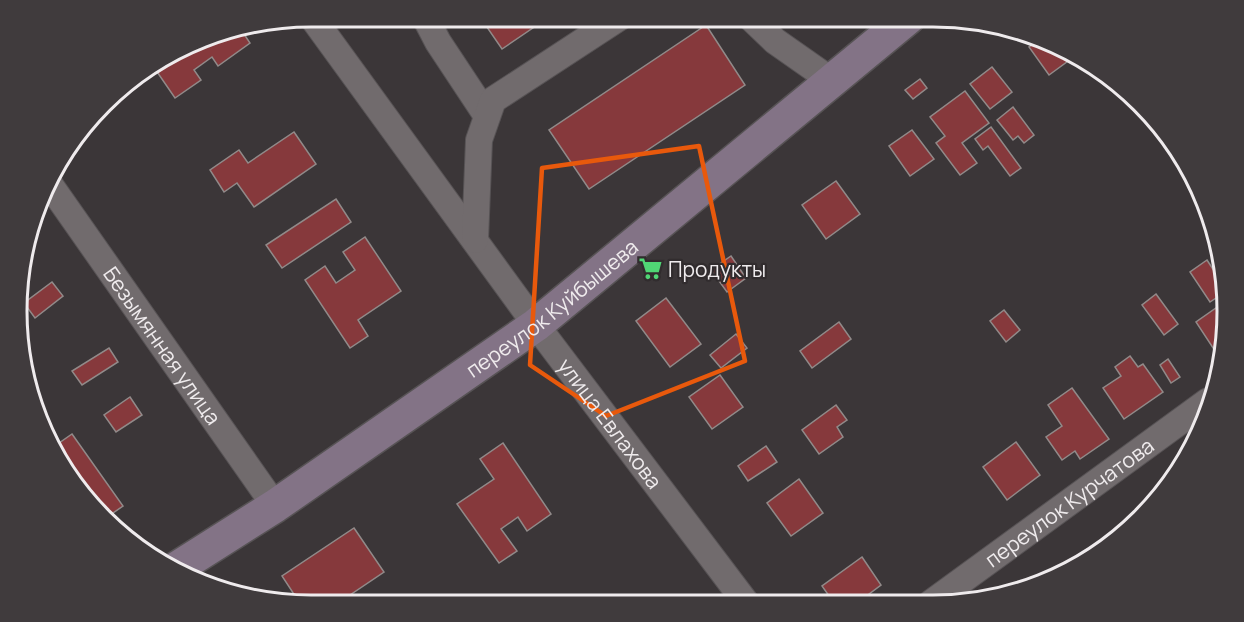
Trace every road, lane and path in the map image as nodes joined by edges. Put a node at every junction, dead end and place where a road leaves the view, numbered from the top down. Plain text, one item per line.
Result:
1 (320, 27) edge
2 (430, 27) edge
3 (605, 27) edge
4 (761, 27) edge
5 (897, 27) edge
6 (832, 81) junction
7 (487, 116) junction
8 (54, 190) edge
9 (475, 240) junction
10 (536, 325) junction
11 (1200, 407) edge
12 (275, 506) junction
13 (183, 565) edge
14 (943, 594) edge
15 (740, 595) edge

1 - 9 street, улица Евлахова
2 - 7 street
3 - 7 street
4 - 6 street
5 - 6 main road, переулок Куйбышева
6 - 10 main road, переулок Куйбышева
7 - 9 street
8 - 12 street, Безымянная улица
9 - 10 street, улица Евлахова
10 - 12 main road, переулок Куйбышева
10 - 15 street, улица Евлахова
11 - 14 street, переулок Курчатова
12 - 13 main road, переулок Куйбышева

